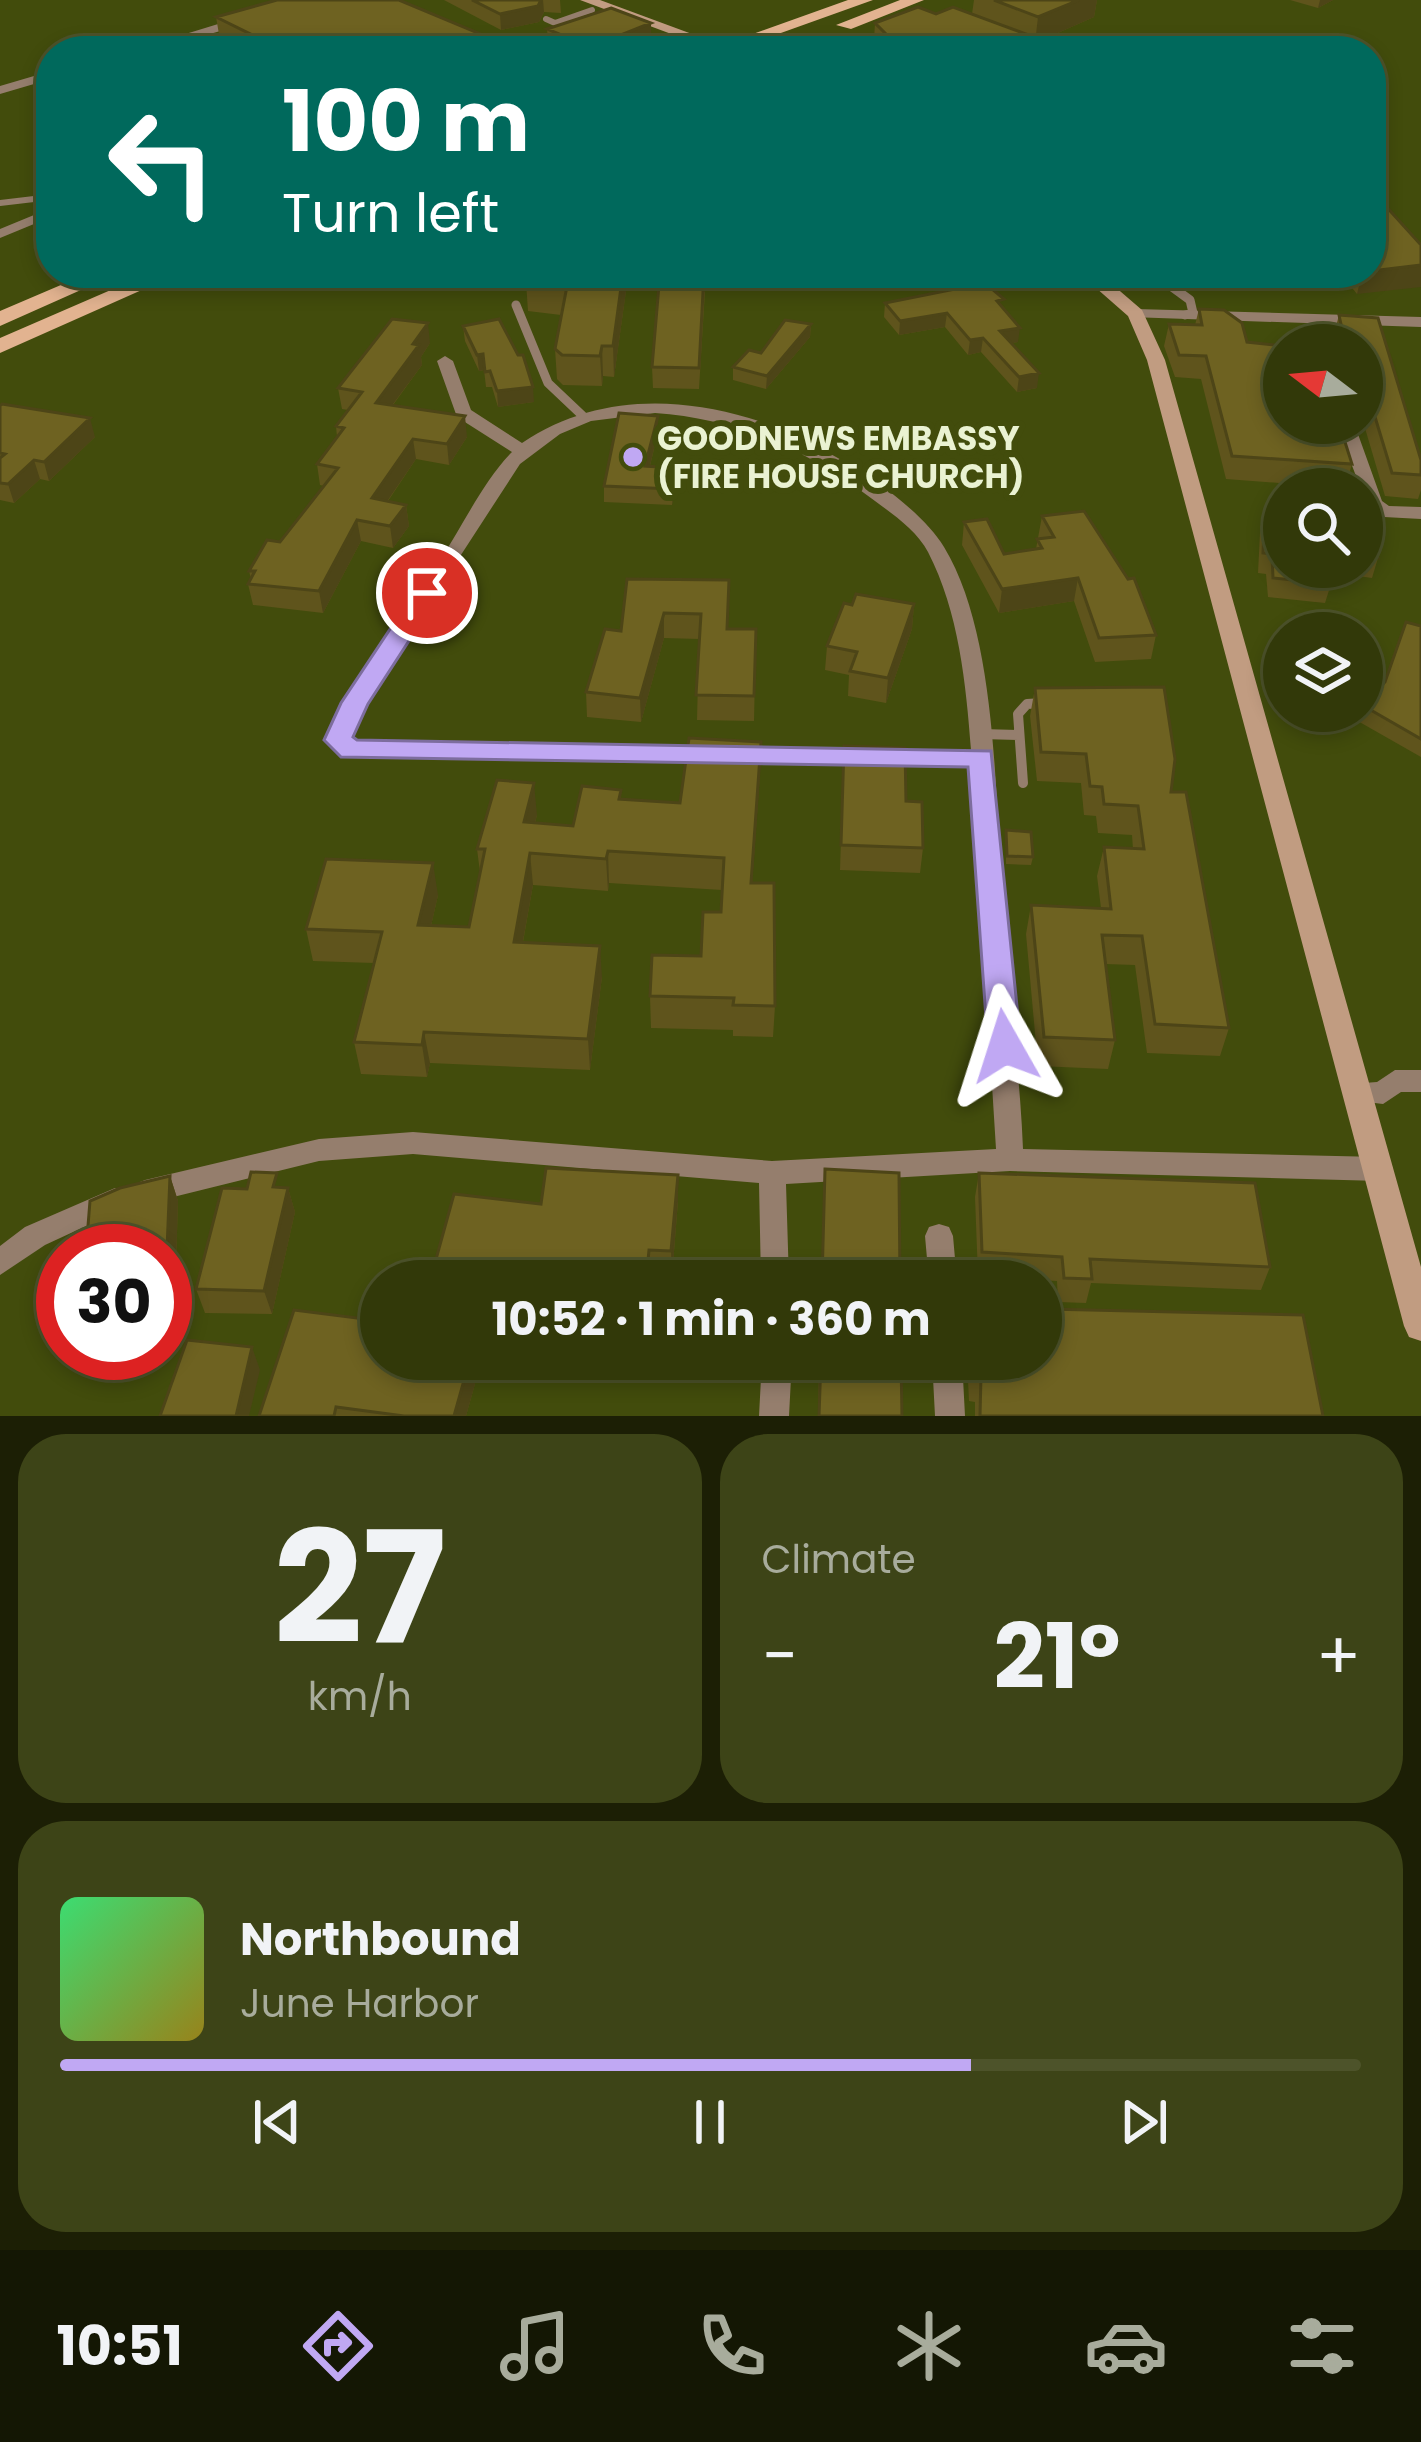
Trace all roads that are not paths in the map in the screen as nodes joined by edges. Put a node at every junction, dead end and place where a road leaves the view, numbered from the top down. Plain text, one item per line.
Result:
1 (566, 0) edge
2 (865, 0) edge
3 (916, 0) edge
4 (590, 5) edge
5 (260, 16) edge
6 (546, 19) dead end
7 (620, 20) junction
8 (602, 27) edge
9 (583, 33) edge
10 (189, 36) edge
11 (574, 36) edge
12 (656, 36) edge
13 (681, 36) edge
14 (762, 36) edge
15 (814, 36) edge
16 (36, 79) edge
17 (0, 90) edge
18 (36, 199) edge
19 (0, 203) edge
20 (36, 218) edge
21 (0, 234) edge
22 (74, 288) edge
23 (134, 288) edge
24 (1106, 288) edge
25 (1174, 288) edge
26 (516, 305) dead end
27 (1136, 314) junction
28 (1182, 315) junction
29 (0, 320) edge
30 (1421, 322) edge
31 (0, 346) edge
32 (445, 361) dead end
33 (585, 418) junction
34 (1353, 444) edge
35 (522, 451) junction
36 (1421, 513) edge
37 (1052, 703) edge
38 (978, 734) junction
39 (1018, 735) junction
40 (981, 758) junction
41 (1023, 783) dead end
42 (1421, 1081) edge
43 (1359, 1092) junction
44 (1010, 1160) junction
45 (1380, 1168) junction
46 (772, 1173) junction
47 (939, 1237) dead end
48 (774, 1260) edge
49 (941, 1260) edge
50 (0, 1262) edge
51 (1421, 1326) edge
52 (776, 1380) edge
53 (948, 1380) edge
54 (774, 1416) edge
55 (950, 1416) edge

1 - 4 street
2 - 14 main road
3 - 15 main road
4 - 6 lane
4 - 7 street
4 - 13 street
5 - 10 street
7 - 8 street
7 - 12 street
9 - 11 street
16 - 17 street
18 - 19 lane
20 - 21 street
22 - 29 main road
23 - 31 main road
24 - 27 street
25 - 28 lane
26 - 33 lane
27 - 28 street
27 - 43 street
28 - 30 street
32 - 35 street
33 - 35 street
33 - 38 street
34 - 36 street
35 - 40 street
37 - 39 lane
38 - 39 lane
38 - 40 street
39 - 41 lane
40 - 44 street
42 - 43 street
43 - 45 street
44 - 45 street
44 - 46 street
45 - 51 street
46 - 48 street
46 - 50 street
47 - 49 street
52 - 54 street
53 - 55 street

